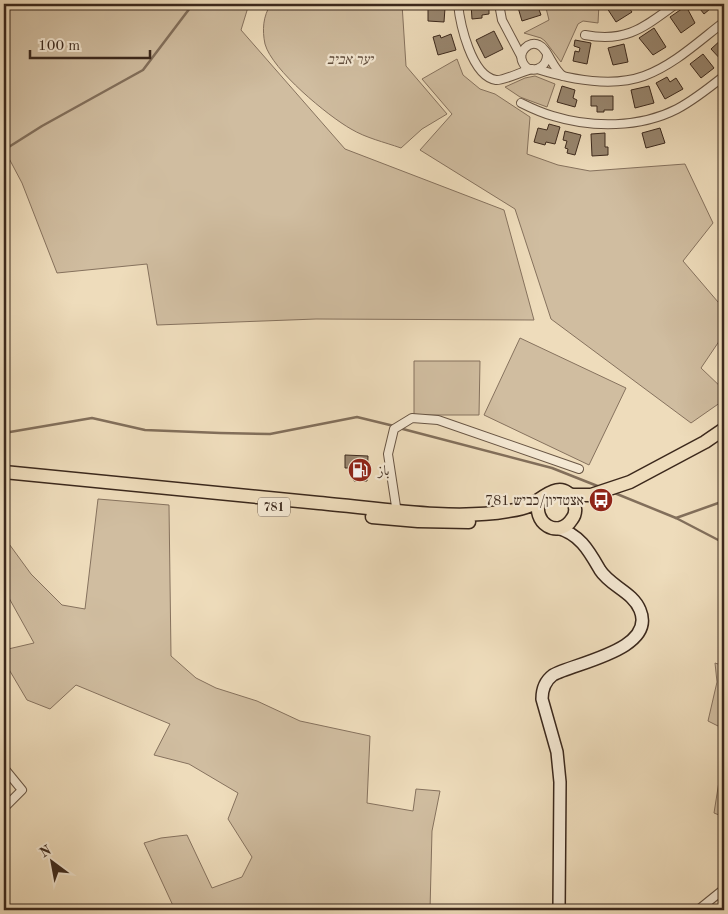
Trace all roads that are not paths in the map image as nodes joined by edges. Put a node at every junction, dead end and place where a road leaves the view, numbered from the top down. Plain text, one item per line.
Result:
1 (458, 4) edge
2 (499, 4) edge
3 (676, 4) edge
4 (724, 23) edge
5 (508, 32) junction
6 (585, 35) dead end
7 (531, 44) junction
8 (547, 55) junction
9 (521, 58) junction
10 (534, 69) junction
11 (565, 76) junction
12 (724, 76) edge
13 (506, 78) junction
14 (521, 103) dead end
15 (724, 429) edge
16 (579, 469) dead end
17 (4, 472) edge
18 (4, 481) edge
19 (565, 493) junction
20 (596, 493) junction
21 (540, 499) junction
22 (574, 514) junction
23 (399, 515) junction
24 (543, 523) junction
25 (558, 528) junction
26 (582, 543) junction
27 (4, 768) edge
28 (4, 808) edge
29 (724, 889) edge
30 (559, 910) edge
31 (698, 910) edge

1 - 13 street
2 - 5 street
3 - 6 street
4 - 11 street
5 - 7 street
5 - 9 street
7 - 8 street
7 - 9 street
8 - 10 street
8 - 11 street
9 - 10 street
9 - 13 street
10 - 11 street
10 - 13 street
12 - 14 street
15 - 20 main road
16 - 23 street
17 - 23 main road, 781
18 - 23 main road, 781
19 - 20 main road
19 - 21 main road
19 - 22 main road
20 - 22 main road
21 - 23 main road, 781
21 - 24 main road
22 - 25 main road
22 - 26 main road
23 - 24 main road, 781
24 - 25 main road
25 - 26 main road
26 - 30 main road
27 - 28 street
29 - 31 street

